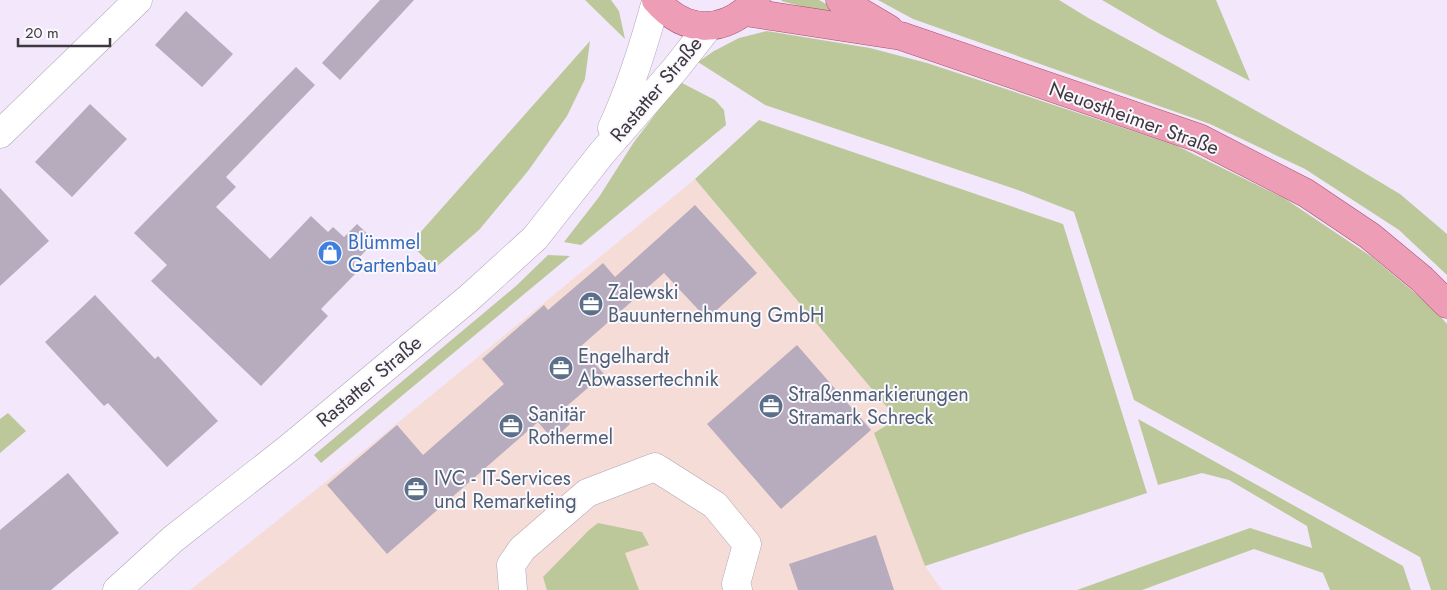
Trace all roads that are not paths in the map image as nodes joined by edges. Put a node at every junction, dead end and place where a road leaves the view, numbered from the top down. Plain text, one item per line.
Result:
1 (138, 0) edge
2 (656, 0) edge
3 (840, 0) edge
4 (750, 6) edge
5 (710, 26) junction
6 (901, 36) junction
7 (0, 134) edge
8 (602, 152) junction
9 (1447, 304) edge
10 (117, 590) edge
11 (513, 590) edge
12 (738, 590) edge

1 - 7 street
2 - 5 main road, Neuostheimer Straße
2 - 8 street, Rastatter Straße
3 - 6 main road, Neuostheimer Straße
4 - 5 main road, Neuostheimer Straße
4 - 6 main road, Neuostheimer Straße
5 - 8 street, Rastatter Straße
6 - 9 main road, Neuostheimer Straße
8 - 10 street, Rastatter Straße
11 - 12 street

